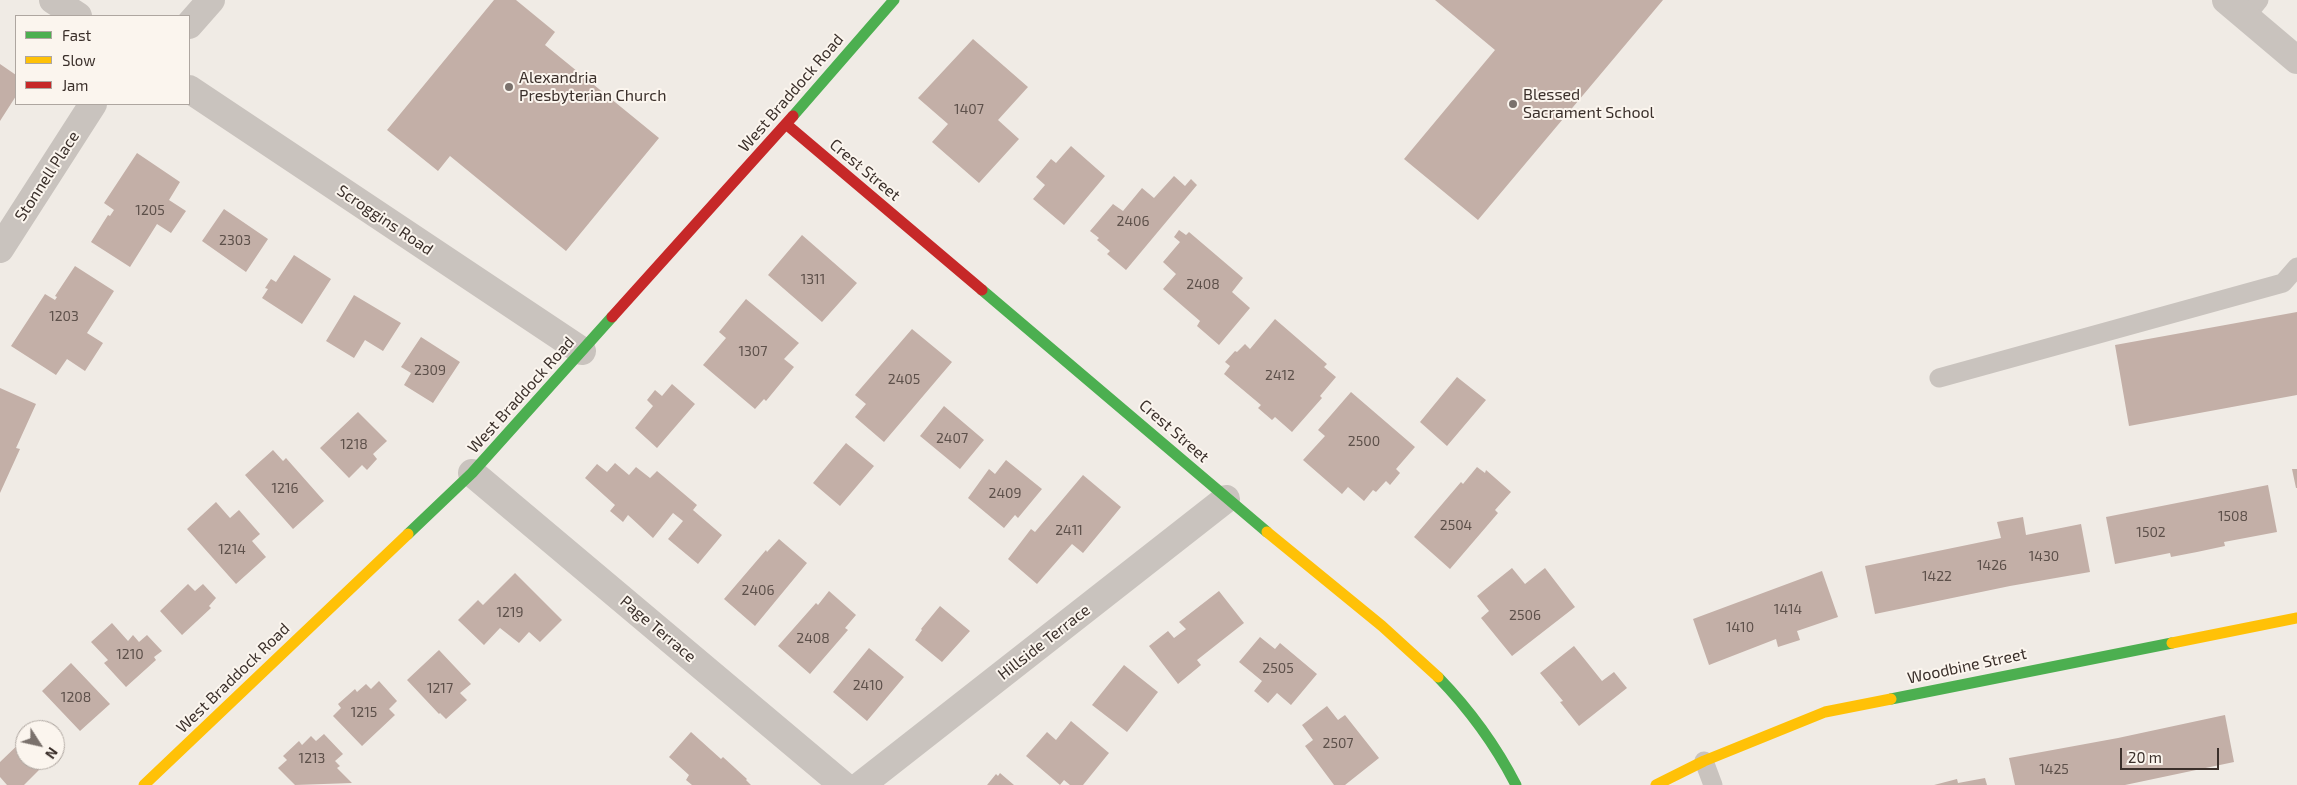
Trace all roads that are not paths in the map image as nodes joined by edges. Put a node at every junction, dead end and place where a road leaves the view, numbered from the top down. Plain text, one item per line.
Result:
1 (53, 0) edge
2 (211, 0) edge
3 (894, 0) edge
4 (2244, 5) edge
5 (76, 15) edge
6 (190, 24) edge
7 (2297, 60) edge
8 (190, 90) edge
9 (92, 105) edge
10 (786, 124) junction
11 (0, 248) edge
12 (2297, 267) edge
13 (582, 352) junction
14 (1938, 378) dead end
15 (472, 473) junction
16 (1226, 499) junction
17 (2297, 618) edge
18 (1704, 761) junction
19 (144, 785) edge
20 (843, 785) edge
21 (861, 785) edge
22 (1516, 785) edge
23 (1656, 785) edge
24 (1713, 785) edge

1 - 5 street
2 - 6 street
3 - 10 street, West Braddock Road
4 - 7 street
8 - 13 street, Scroggins Road
9 - 11 street, Stonnell Place
10 - 13 street, West Braddock Road
10 - 16 street, Crest Street
12 - 14 lane
13 - 15 street, West Braddock Road
15 - 19 street, West Braddock Road
15 - 20 street, Page Terrace
16 - 21 street, Hillside Terrace
16 - 22 street, Crest Street
17 - 18 street, Woodbine Street
18 - 23 street, Woodbine Street
18 - 24 lane

